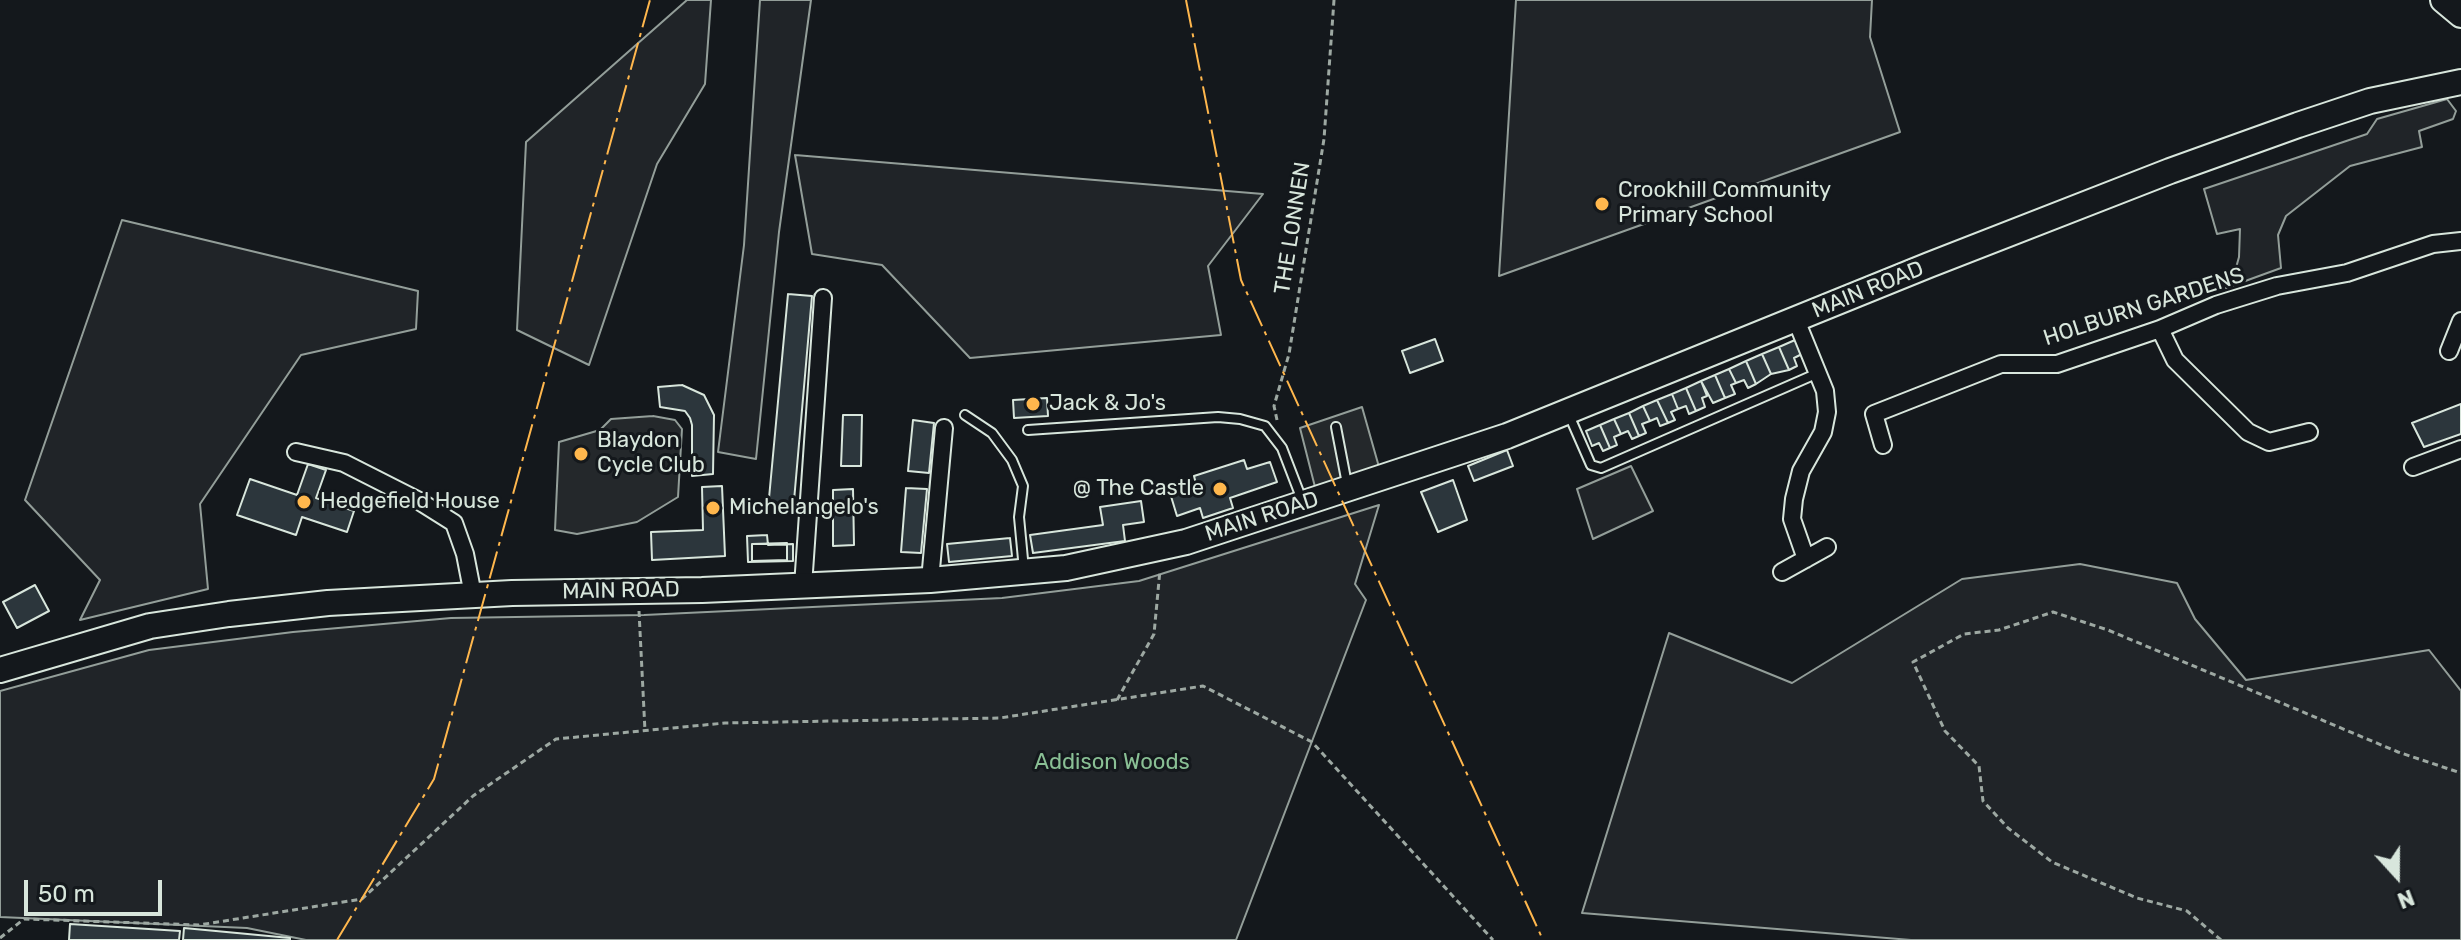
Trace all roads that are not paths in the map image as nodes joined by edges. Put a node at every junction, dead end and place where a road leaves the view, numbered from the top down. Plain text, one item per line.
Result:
1 (2443, 0) edge
2 (2461, 15) edge
3 (2461, 82) edge
4 (2461, 241) edge
5 (823, 298) dead end
6 (1796, 320) junction
7 (2461, 321) edge
8 (2160, 329) junction
9 (2449, 351) dead end
10 (1819, 373) junction
11 (1567, 411) junction
12 (965, 415) dead end
13 (1336, 427) dead end
14 (944, 428) dead end
15 (1028, 430) dead end
16 (2309, 432) dead end
17 (1883, 445) dead end
18 (2461, 449) edge
19 (296, 452) dead end
20 (2413, 467) dead end
21 (1348, 489) junction
22 (1303, 504) junction
23 (1827, 547) dead end
24 (1806, 559) junction
25 (1024, 571) junction
26 (1782, 572) dead end
27 (930, 580) junction
28 (803, 586) junction
29 (473, 595) junction
30 (0, 670) edge

1 - 2 main road
3 - 6 main road, MAIN ROAD
4 - 8 street, HOLBURN GARDENS
5 - 28 street
6 - 10 street
6 - 11 main road, MAIN ROAD
7 - 9 street
8 - 16 street
8 - 17 street, HOLBURN GARDENS
10 - 11 lane
10 - 24 street
11 - 21 main road, MAIN ROAD
12 - 25 lane
13 - 21 lane
14 - 27 street
15 - 22 lane
18 - 20 street
19 - 29 street
21 - 22 main road, MAIN ROAD
22 - 25 main road, MAIN ROAD
23 - 24 street
24 - 26 street
25 - 27 main road, MAIN ROAD
27 - 28 main road, MAIN ROAD
28 - 29 main road, MAIN ROAD
29 - 30 main road, MAIN ROAD

